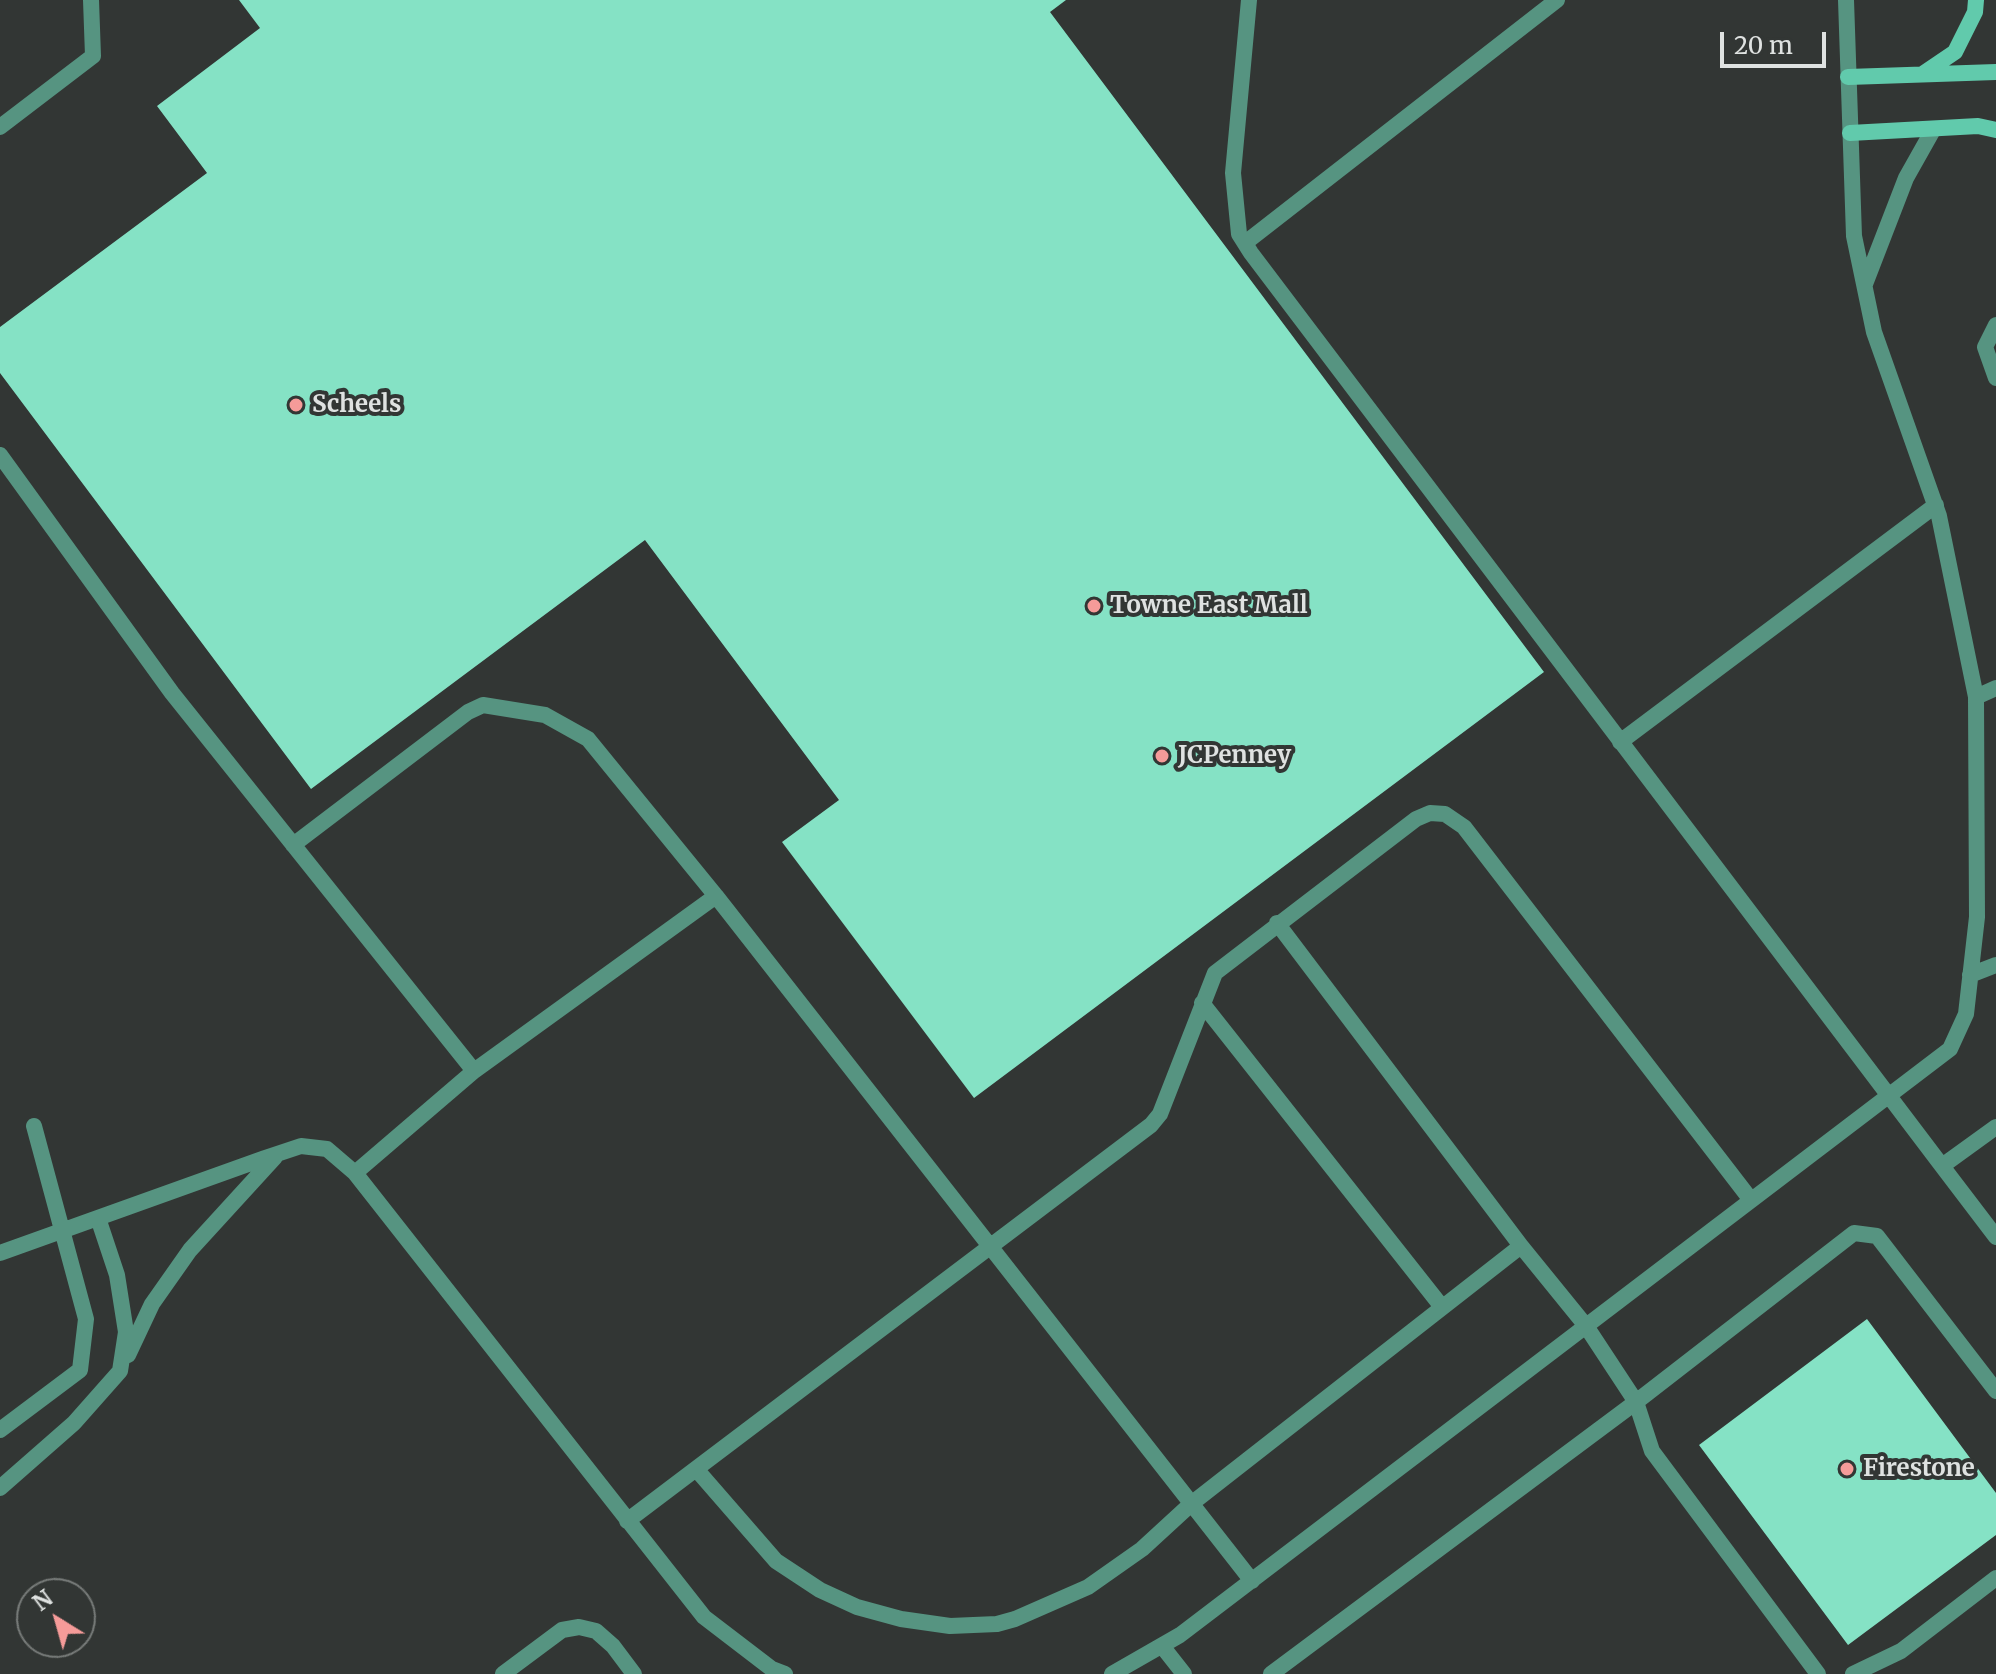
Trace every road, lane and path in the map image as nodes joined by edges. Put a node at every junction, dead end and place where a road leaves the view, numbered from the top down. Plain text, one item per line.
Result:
1 (91, 0) edge
2 (1249, 0) edge
3 (1557, 0) edge
4 (1846, 0) edge
5 (1976, 0) edge
6 (1996, 72) edge
7 (1924, 73) junction
8 (1848, 77) junction
9 (0, 127) edge
10 (1933, 130) junction
11 (1996, 130) edge
12 (1850, 133) junction
13 (1245, 243) junction
14 (1864, 286) junction
15 (1996, 325) edge
16 (1996, 378) edge
17 (0, 455) edge
18 (1936, 505) junction
19 (1996, 688) edge
20 (1976, 697) junction
21 (1620, 742) junction
22 (293, 845) junction
23 (716, 896) junction
24 (1277, 923) junction
25 (1996, 965) edge
26 (1970, 975) junction
27 (1202, 1003) junction
28 (474, 1071) junction
29 (1890, 1095) junction
30 (34, 1126) dead end
31 (1996, 1127) edge
32 (279, 1153) junction
33 (1942, 1166) junction
34 (355, 1173) junction
35 (1751, 1200) junction
36 (98, 1218) junction
37 (61, 1231) junction
38 (1996, 1237) edge
39 (1521, 1246) junction
40 (988, 1247) junction
41 (0, 1253) edge
42 (1442, 1307) junction
43 (1586, 1326) junction
44 (120, 1371) junction
45 (1996, 1391) edge
46 (1636, 1402) junction
47 (0, 1430) edge
48 (696, 1469) junction
49 (0, 1488) edge
50 (1191, 1504) junction
51 (627, 1521) junction
52 (1996, 1578) edge
53 (1252, 1581) junction
54 (1162, 1646) junction
55 (503, 1674) edge
56 (634, 1674) edge
57 (785, 1674) edge
58 (1112, 1674) edge
59 (1184, 1674) edge
60 (1271, 1674) edge
61 (1818, 1674) edge
62 (1853, 1674) edge

1 - 9 lane
2 - 13 lane
3 - 13 lane
4 - 8 lane
5 - 7 main road
6 - 7 main road
7 - 8 main road
8 - 12 lane
10 - 11 main road
10 - 12 main road
10 - 14 lane
12 - 14 lane
13 - 21 lane
14 - 18 lane
15 - 16 lane
17 - 22 lane
18 - 20 lane
18 - 21 lane
19 - 20 lane
20 - 26 lane
21 - 29 lane
22 - 23 lane
22 - 28 lane
23 - 28 lane
23 - 40 lane
24 - 27 lane
24 - 35 lane
24 - 39 lane
25 - 26 lane
26 - 29 lane
27 - 40 lane
27 - 42 lane
28 - 34 lane
29 - 33 lane
29 - 35 lane
30 - 37 lane
31 - 33 lane
32 - 34 lane
32 - 36 lane
32 - 44 lane
33 - 38 lane
34 - 51 lane
35 - 43 lane
36 - 37 lane
36 - 44 lane
37 - 41 lane
37 - 47 lane
39 - 42 lane
39 - 43 lane
40 - 48 lane
40 - 50 lane
42 - 50 lane
43 - 46 lane
43 - 53 lane
44 - 49 lane
45 - 46 lane
46 - 60 lane
46 - 61 lane
48 - 50 lane
48 - 51 lane
50 - 53 lane
51 - 57 lane
52 - 62 lane
53 - 54 lane
54 - 58 lane
54 - 59 lane
55 - 56 lane

